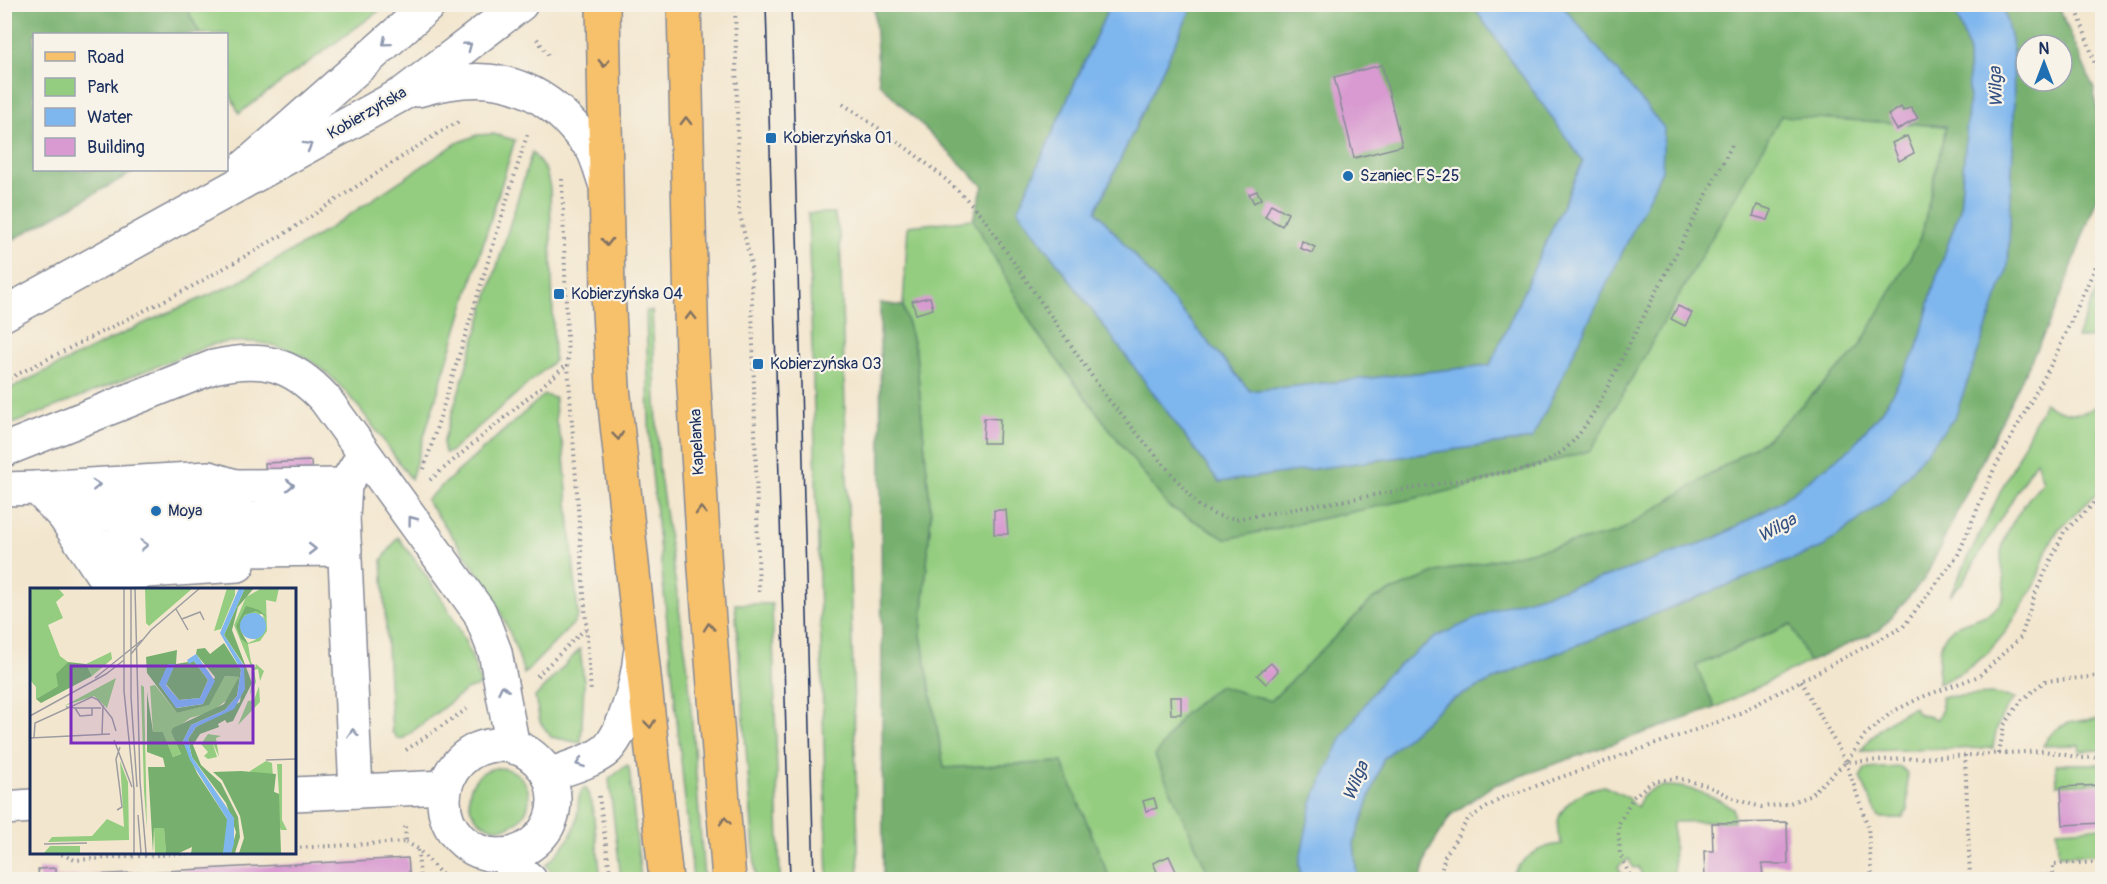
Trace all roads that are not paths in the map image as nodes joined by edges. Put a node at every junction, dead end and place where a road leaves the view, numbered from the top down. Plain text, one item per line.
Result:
1 (430, 4) edge
2 (603, 4) edge
3 (684, 4) edge
4 (526, 17) edge
5 (404, 93) junction
6 (606, 183) junction
7 (202, 205) junction
8 (4, 314) edge
9 (4, 450) edge
10 (364, 454) junction
11 (235, 486) junction
12 (38, 488) junction
13 (4, 489) edge
14 (344, 501) junction
15 (64, 516) junction
16 (237, 534) junction
17 (345, 549) junction
18 (641, 645) junction
19 (513, 747) junction
20 (549, 775) junction
21 (445, 787) junction
22 (356, 791) junction
23 (296, 794) edge
24 (30, 806) edge
25 (4, 808) edge
26 (501, 855) junction
27 (530, 879) edge
28 (666, 879) edge
29 (729, 879) edge

1 -> 7 street, Kobierzyńska
2 -> 6 main road
29 -> 3 main road, Kapelanka
5 -> 4 street, Kobierzyńska
5 - 6 street
7 -> 5 street, Kobierzyńska
6 -> 18 main road
7 - 8 street, Kobierzyńska
9 - 10 street
10 - 14 street
19 -> 10 street
12 -> 11 street
11 -> 14 street
11 - 16 street
12 - 13 street
12 - 15 street
14 - 16 street
14 - 17 street
15 - 16 street
15 - 16 street
16 -> 17 street
22 -> 17 street
18 -> 20 street
18 -> 28 main road
19 - 20 street
19 - 21 street
20 - 26 street
21 - 22 street
21 - 26 street
22 - 23 street
24 - 25 street
26 - 27 street

